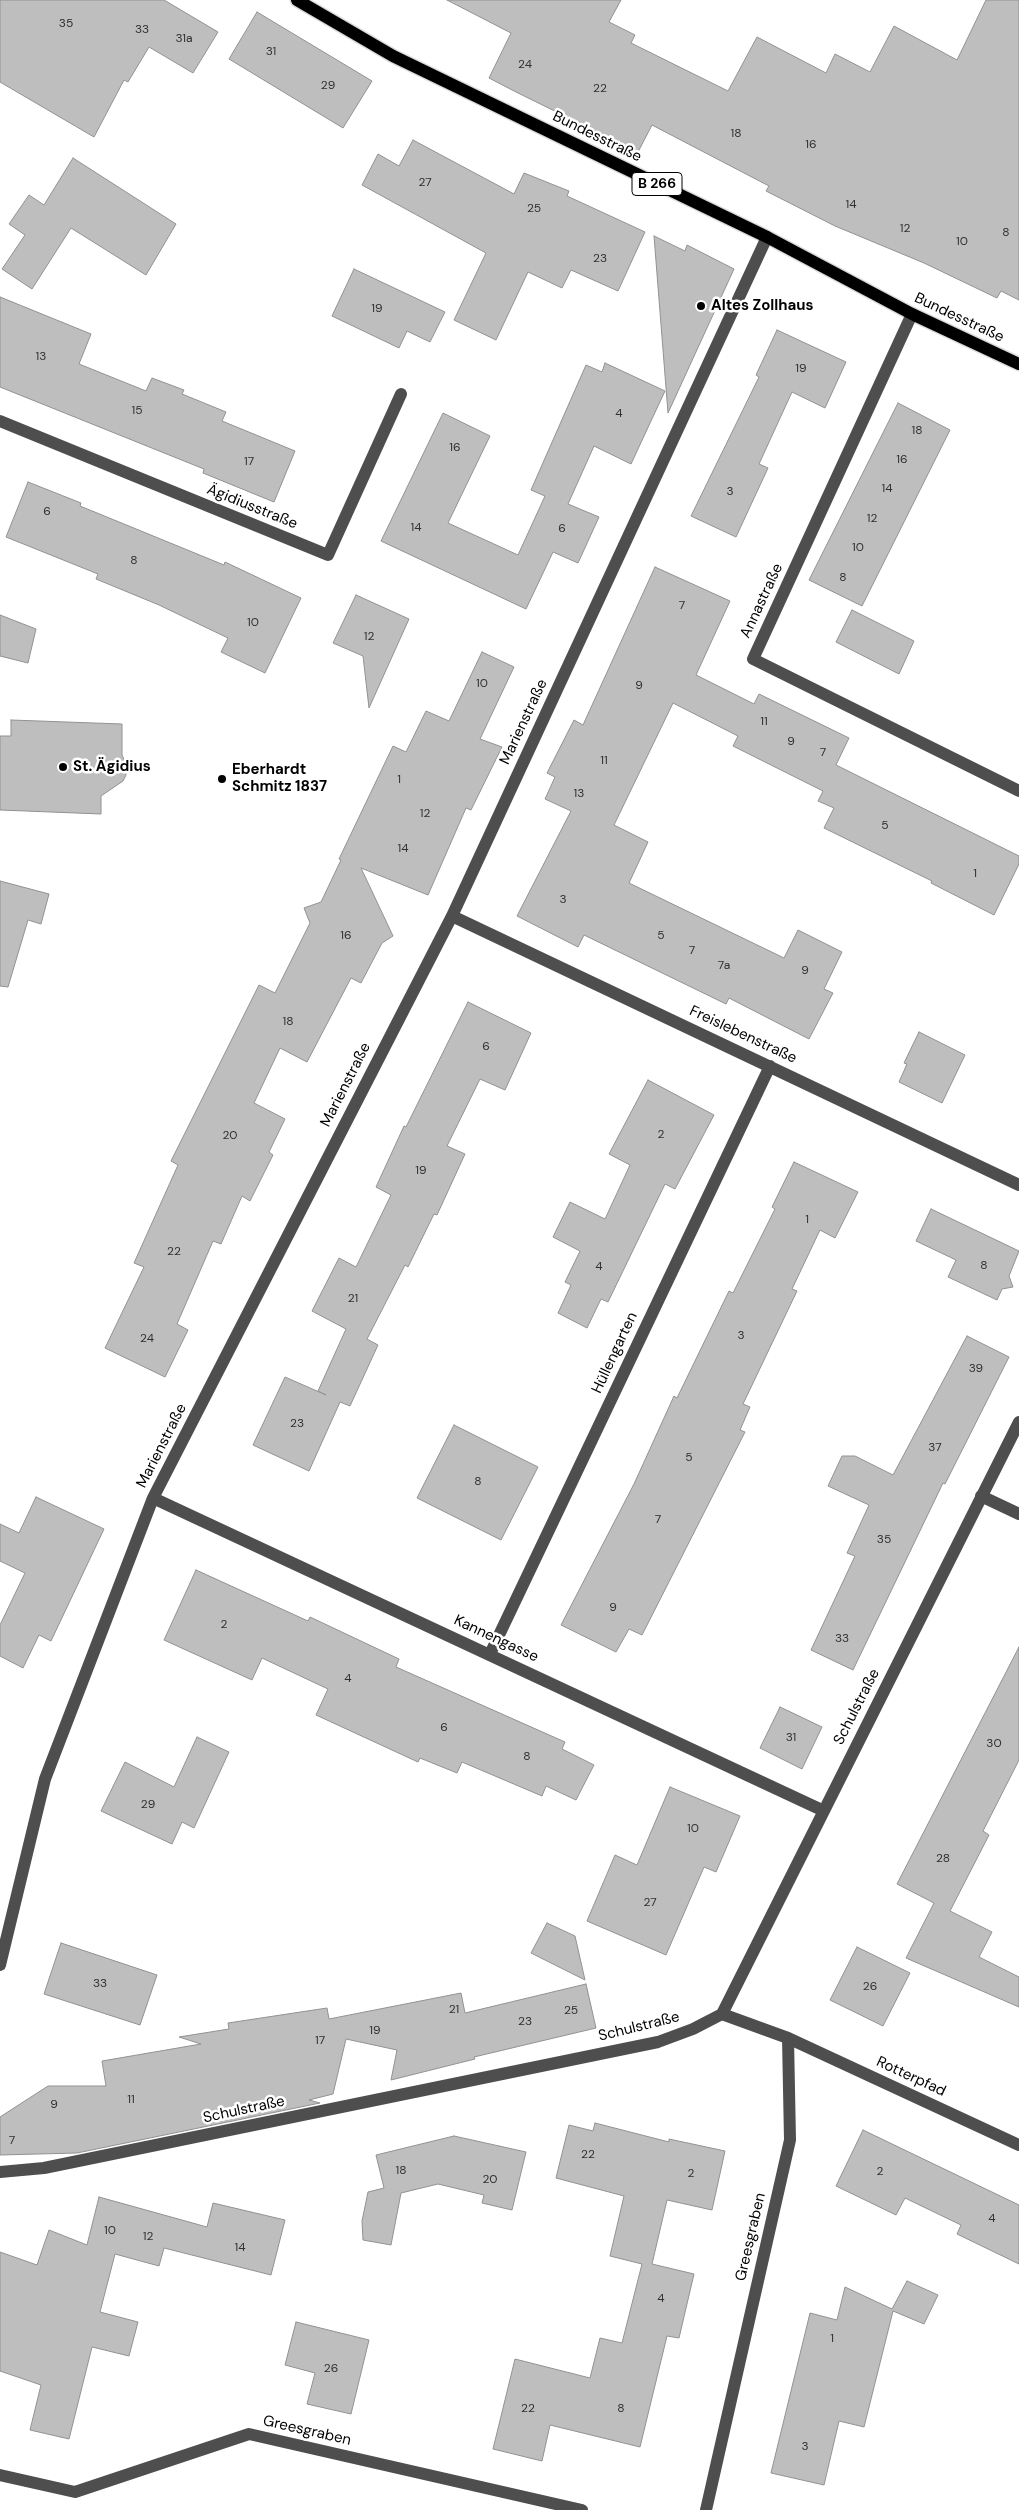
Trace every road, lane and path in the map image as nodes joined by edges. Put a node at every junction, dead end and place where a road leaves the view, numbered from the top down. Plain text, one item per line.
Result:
1 (297, 0) edge
2 (767, 237) junction
3 (912, 314) junction
4 (1019, 364) edge
5 (402, 394) dead end
6 (0, 421) edge
7 (1019, 791) edge
8 (452, 916) junction
9 (770, 1066) junction
10 (1019, 1185) edge
11 (1019, 1422) edge
12 (981, 1496) junction
13 (153, 1498) junction
14 (1019, 1514) edge
15 (490, 1654) junction
16 (824, 1810) junction
17 (0, 1964) edge
18 (722, 2014) junction
19 (788, 2038) junction
20 (1019, 2145) edge
21 (0, 2172) edge
22 (0, 2475) edge
23 (582, 2510) edge
24 (706, 2510) edge

1 - 2 main road, Bundesstraße / B 266
2 - 3 main road, Bundesstraße / B 266
2 - 8 street, Marienstraße
3 - 4 main road, Bundesstraße / B 266
3 - 7 street, Annastraße
5 - 6 street, Ägidiusstraße
8 - 9 street, Freislebenstraße
8 - 13 street, Marienstraße
9 - 10 street, Freislebenstraße
9 - 15 street, Hüllengarten
11 - 12 street, Schulstraße
12 - 14 street
12 - 16 street, Schulstraße
13 - 15 street, Kannengasse
13 - 17 street, Marienstraße
15 - 16 street, Kannengasse
16 - 18 street, Schulstraße
18 - 19 street
18 - 21 street, Schulstraße
19 - 20 street, Rotterpfad
19 - 24 street, Greesgraben
22 - 23 street, Greesgraben

